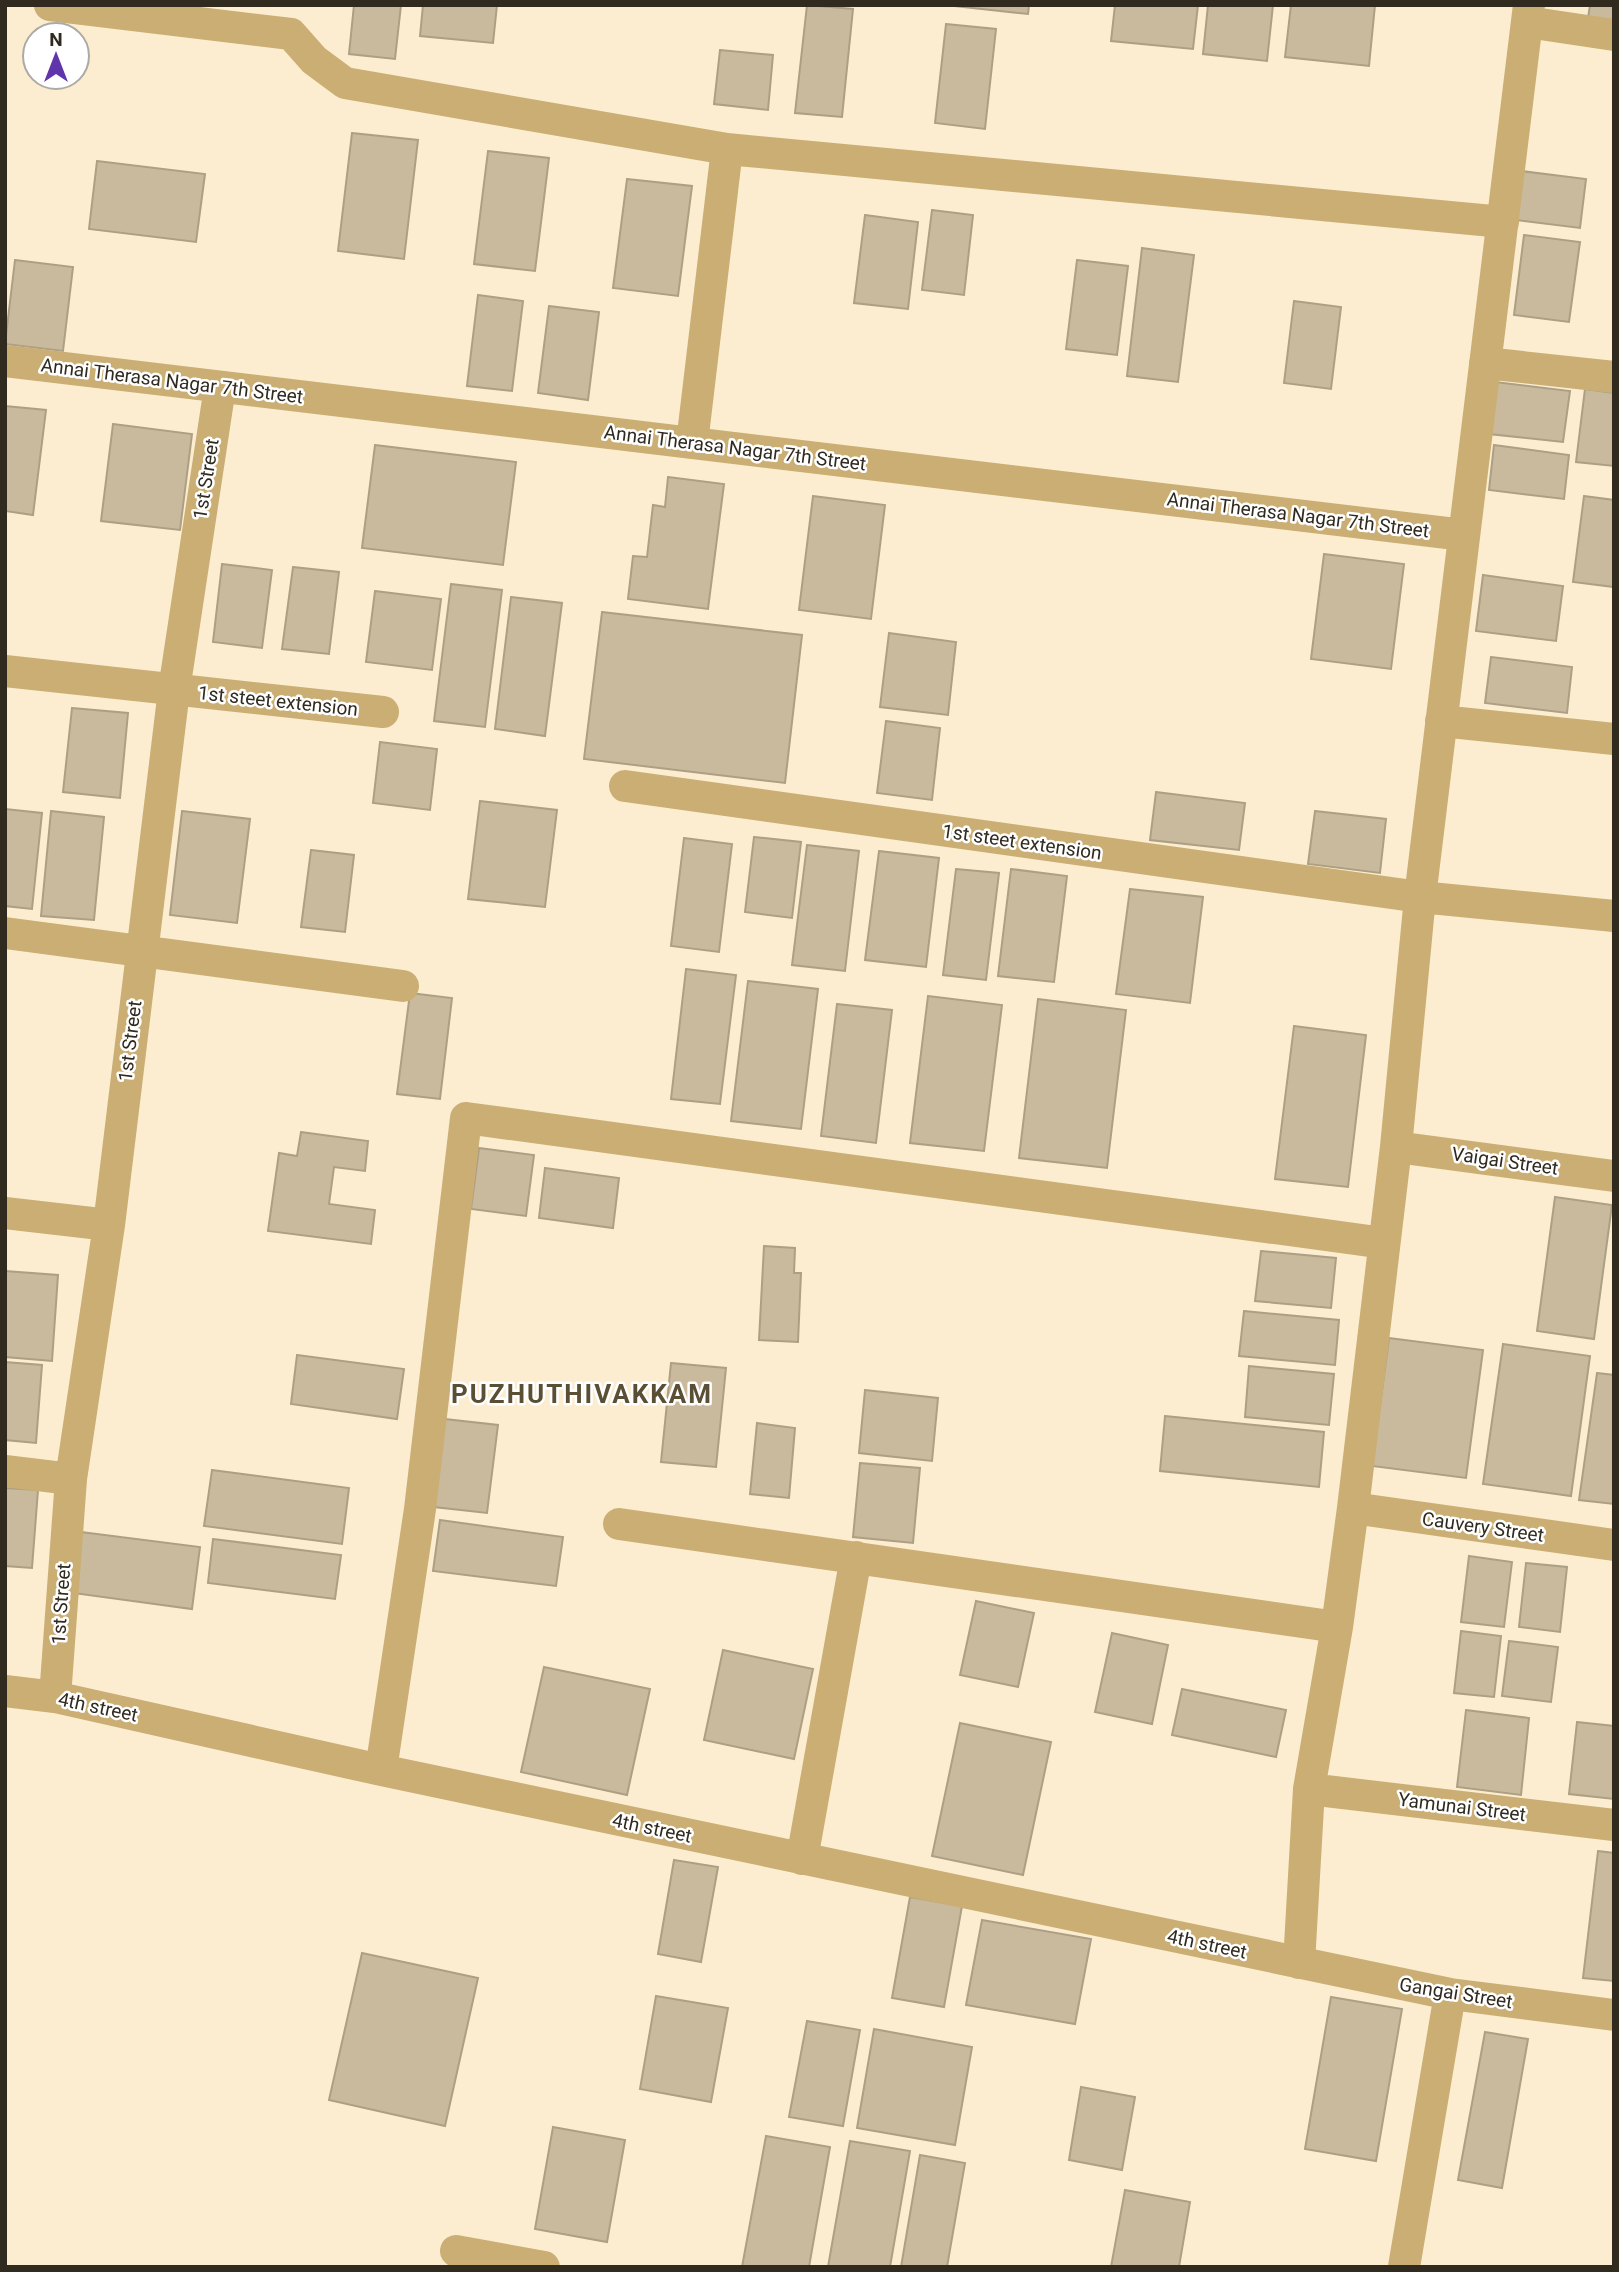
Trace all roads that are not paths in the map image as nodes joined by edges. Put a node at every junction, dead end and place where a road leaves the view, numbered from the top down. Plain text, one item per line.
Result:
1 (50, 5) edge
2 (1528, 14) edge
3 (1614, 35) edge
4 (727, 149) junction
5 (1503, 222) junction
6 (5, 361) edge
7 (1485, 363) junction
8 (1614, 377) edge
9 (220, 387) junction
10 (692, 443) junction
11 (1464, 535) junction
12 (5, 670) edge
13 (174, 690) junction
14 (383, 712) dead end
15 (1441, 721) junction
16 (1614, 739) edge
17 (625, 786) dead end
18 (1420, 897) junction
19 (1614, 916) edge
20 (5, 933) edge
21 (141, 952) junction
22 (403, 986) dead end
23 (1396, 1147) junction
24 (1614, 1176) edge
25 (5, 1213) edge
26 (109, 1225) junction
27 (1384, 1243) junction
28 (5, 1471) edge
29 (71, 1479) junction
30 (1353, 1508) junction
31 (620, 1524) dead end
32 (1614, 1545) edge
33 (856, 1557) junction
34 (1337, 1627) junction
35 (5, 1691) edge
36 (55, 1698) junction
37 (381, 1770) junction
38 (1309, 1789) junction
39 (1614, 1825) edge
40 (802, 1859) junction
41 (1299, 1963) junction
42 (1450, 1994) junction
43 (1614, 2015) edge
44 (456, 2251) dead end
45 (544, 2267) edge
46 (1404, 2267) edge

1 - 4 street
2 - 3 street
2 - 5 street
4 - 5 street
4 - 10 street
5 - 7 street
6 - 9 street, Annai Therasa Nagar 7th Street
7 - 8 street
7 - 11 street
9 - 10 street, Annai Therasa Nagar 7th Street
9 - 13 street, 1st Street
10 - 11 street, Annai Therasa Nagar 7th Street
11 - 15 street
12 - 13 street, 1st steet extension
13 - 14 street, 1st steet extension
13 - 21 street, 1st Street
15 - 16 street
15 - 18 street
17 - 18 street, 1st steet extension
18 - 19 street, 1st steet extension
18 - 23 street
20 - 21 street
21 - 22 street
21 - 26 street, 1st Street
23 - 24 street, Vaigai Street
23 - 27 street
25 - 26 street
26 - 29 street, 1st Street
27 - 30 street
27 - 37 street
28 - 29 street
29 - 36 street, 1st Street
30 - 32 street, Cauvery Street
30 - 34 street
31 - 33 street
33 - 34 street
33 - 40 street
34 - 38 street
35 - 36 street, 4th street
36 - 37 street, 4th street
37 - 40 street, 4th street
38 - 39 street, Yamunai Street
38 - 41 street
40 - 41 street, 4th street
41 - 42 street, Gangai Street
42 - 43 street, Gangai Street
42 - 46 street
44 - 45 street

